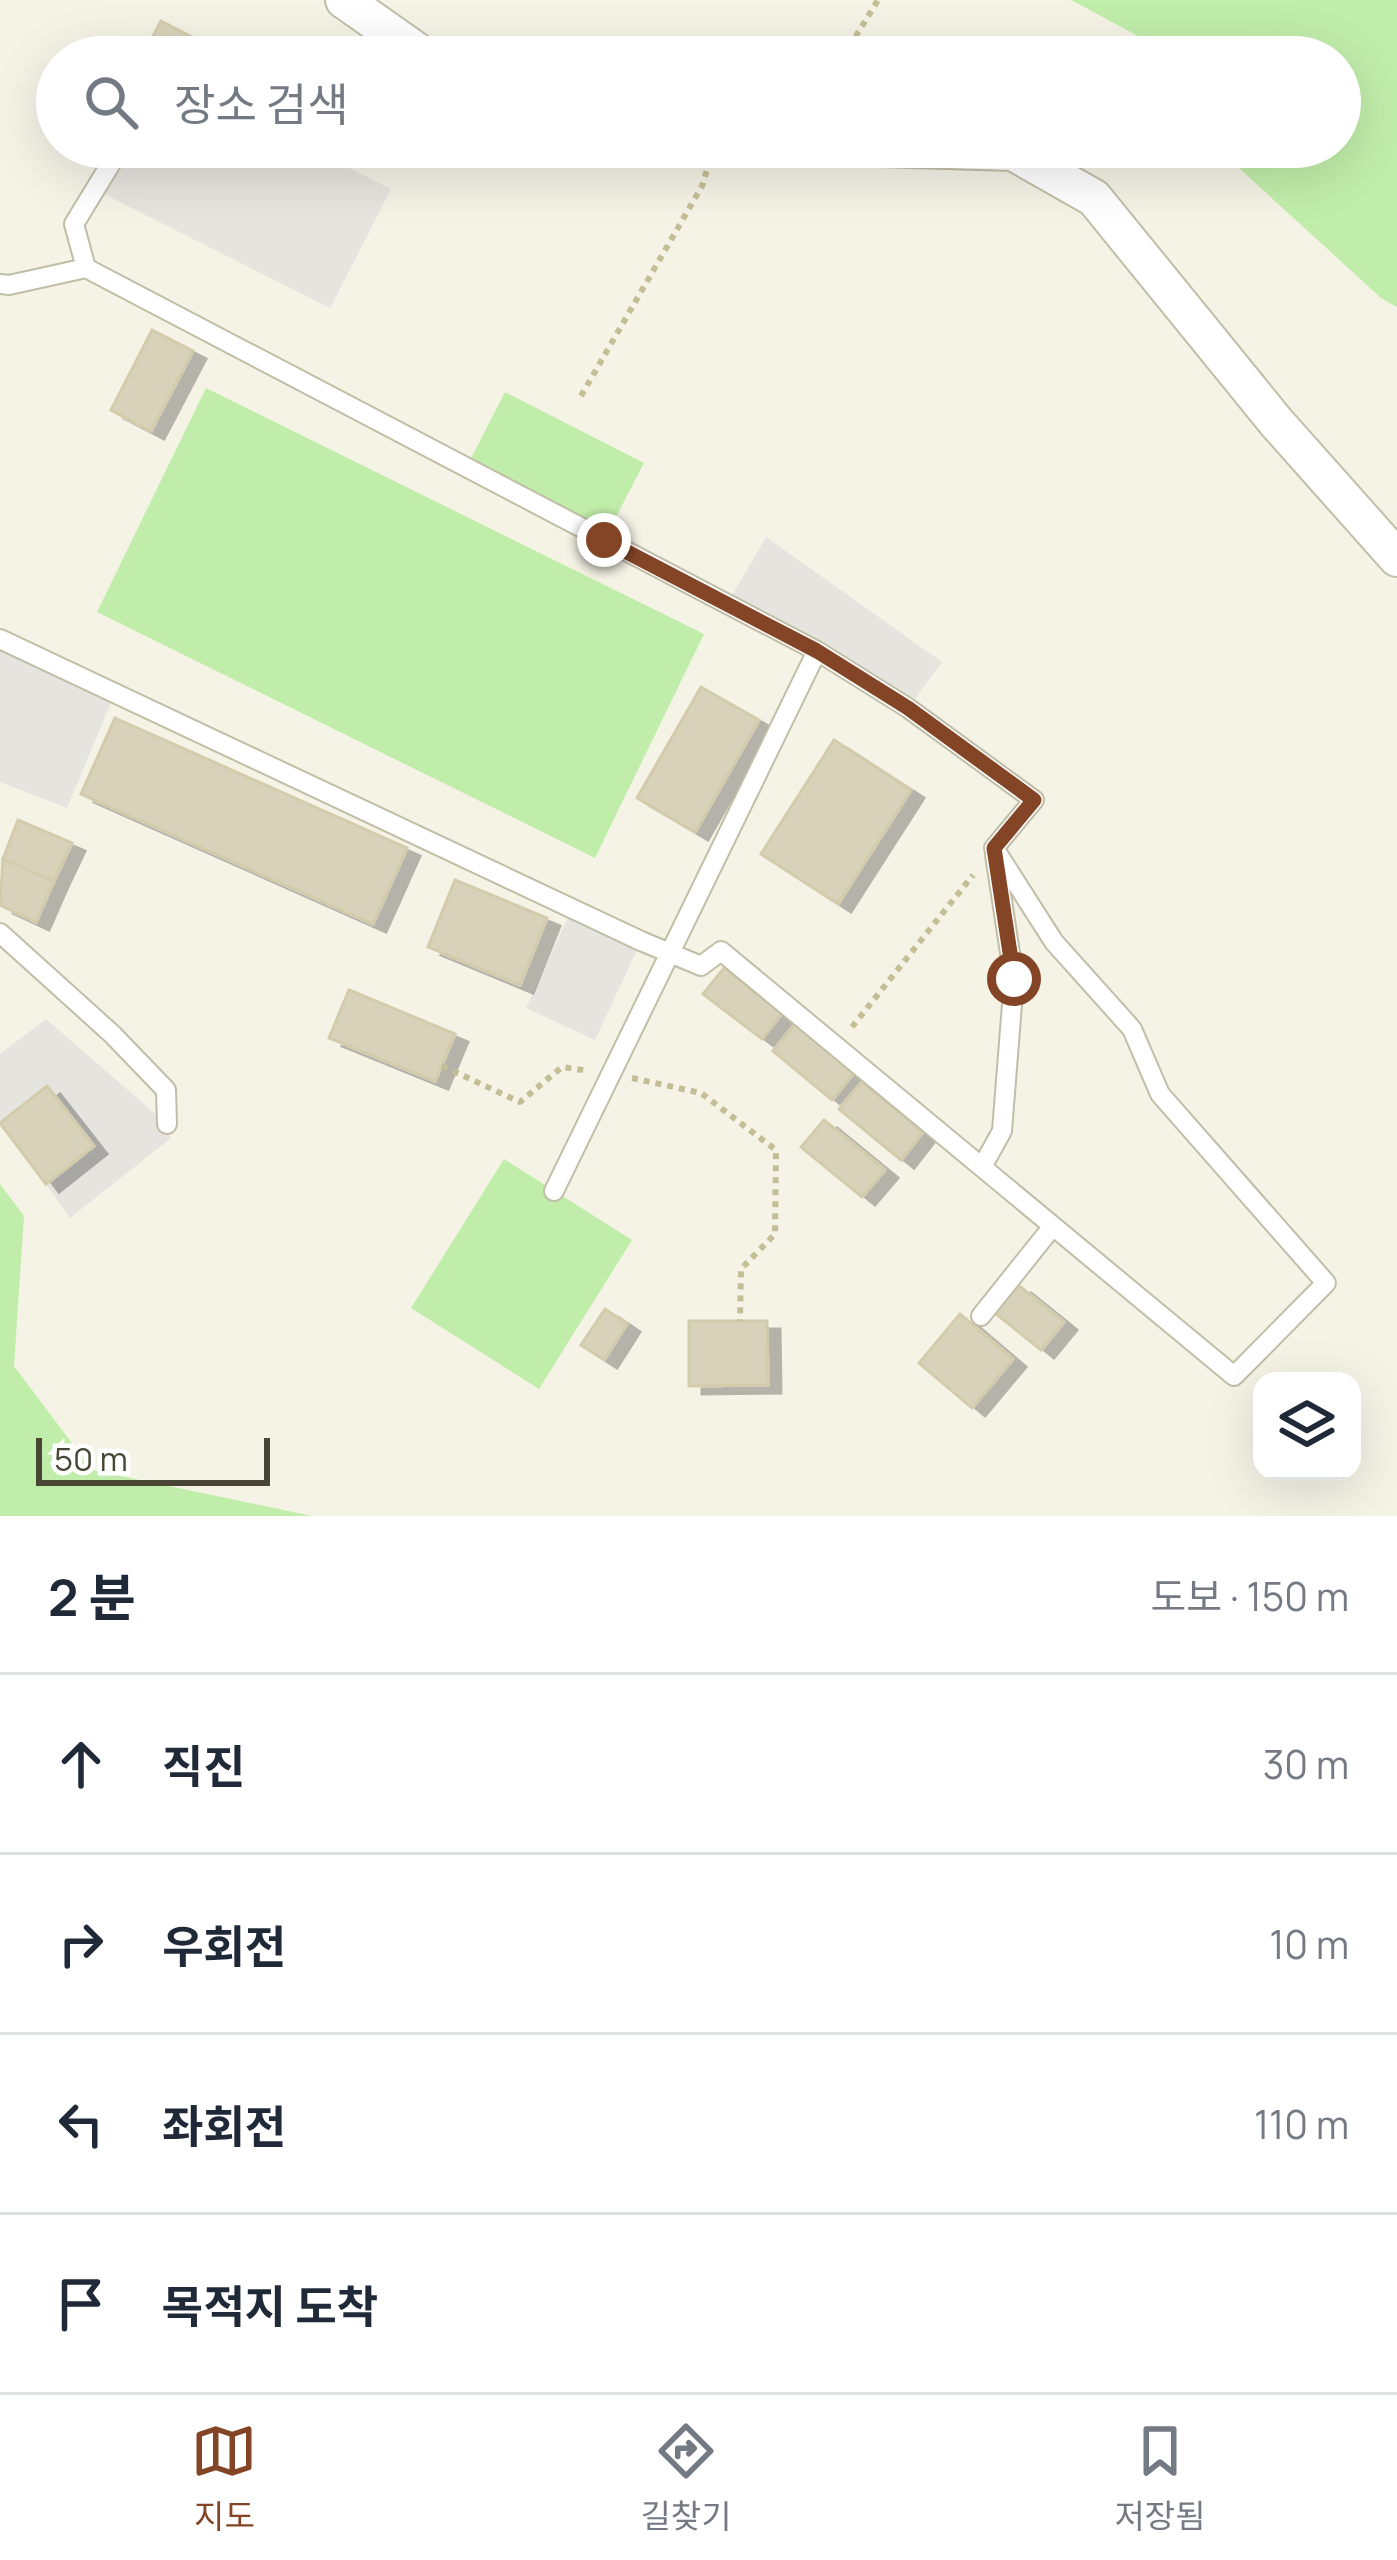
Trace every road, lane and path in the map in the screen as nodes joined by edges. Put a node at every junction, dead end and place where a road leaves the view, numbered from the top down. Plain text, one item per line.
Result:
1 (344, 0) edge
2 (878, 0) edge
3 (395, 36) edge
4 (856, 36) edge
5 (108, 168) edge
6 (707, 168) edge
7 (1041, 168) edge
8 (86, 268) junction
9 (0, 284) edge
10 (581, 396) dead end
11 (1397, 558) edge
12 (0, 639) edge
13 (817, 651) junction
14 (994, 848) junction
15 (0, 934) edge
16 (671, 954) junction
17 (852, 1027) dead end
18 (442, 1066) dead end
19 (612, 1074) junction
20 (167, 1124) dead end
21 (982, 1167) junction
22 (554, 1191) dead end
23 (1053, 1226) junction
24 (981, 1316) dead end
25 (740, 1321) dead end

1 - 3 street
2 - 4 path
5 - 8 lane
6 - 10 path
7 - 11 street
8 - 9 lane
8 - 13 lane
12 - 16 lane
13 - 14 lane
13 - 16 lane
14 - 17 path
14 - 21 lane
14 - 23 lane
15 - 20 lane
16 - 19 lane
16 - 21 lane
18 - 19 path
19 - 22 lane
19 - 25 path
21 - 23 lane
23 - 24 lane

